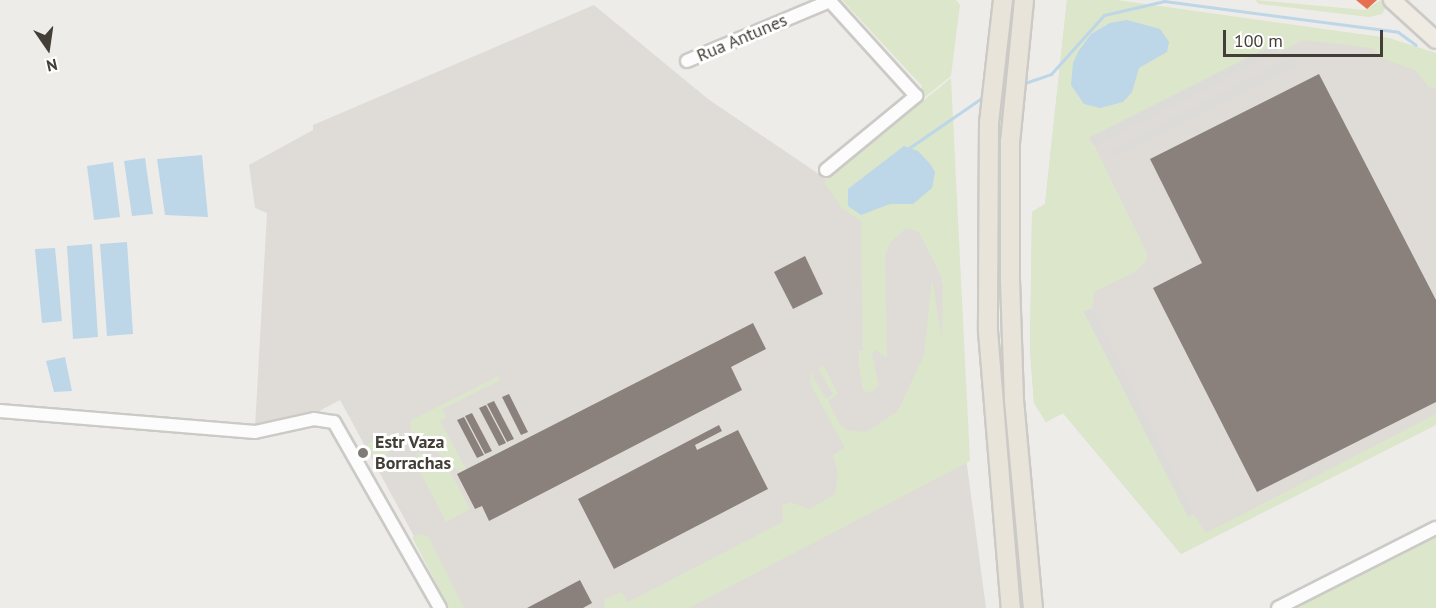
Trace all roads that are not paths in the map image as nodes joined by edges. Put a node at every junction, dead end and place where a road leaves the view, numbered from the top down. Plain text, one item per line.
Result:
1 (1003, 0) edge
2 (1024, 0) edge
3 (1392, 0) edge
4 (1396, 0) edge
5 (830, 1) edge
6 (1411, 17) junction
7 (1436, 40) edge
8 (687, 62) dead end
9 (826, 170) dead end
10 (0, 411) edge
11 (1436, 528) edge
12 (440, 608) edge
13 (1011, 608) edge
14 (1033, 608) edge
15 (1278, 608) edge

1 - 13 highway
2 - 14 highway
3 - 6 main road
4 - 6 main road
5 - 8 street, Rua Antunes
5 - 9 street
6 - 7 main road
10 - 12 street
11 - 15 street

